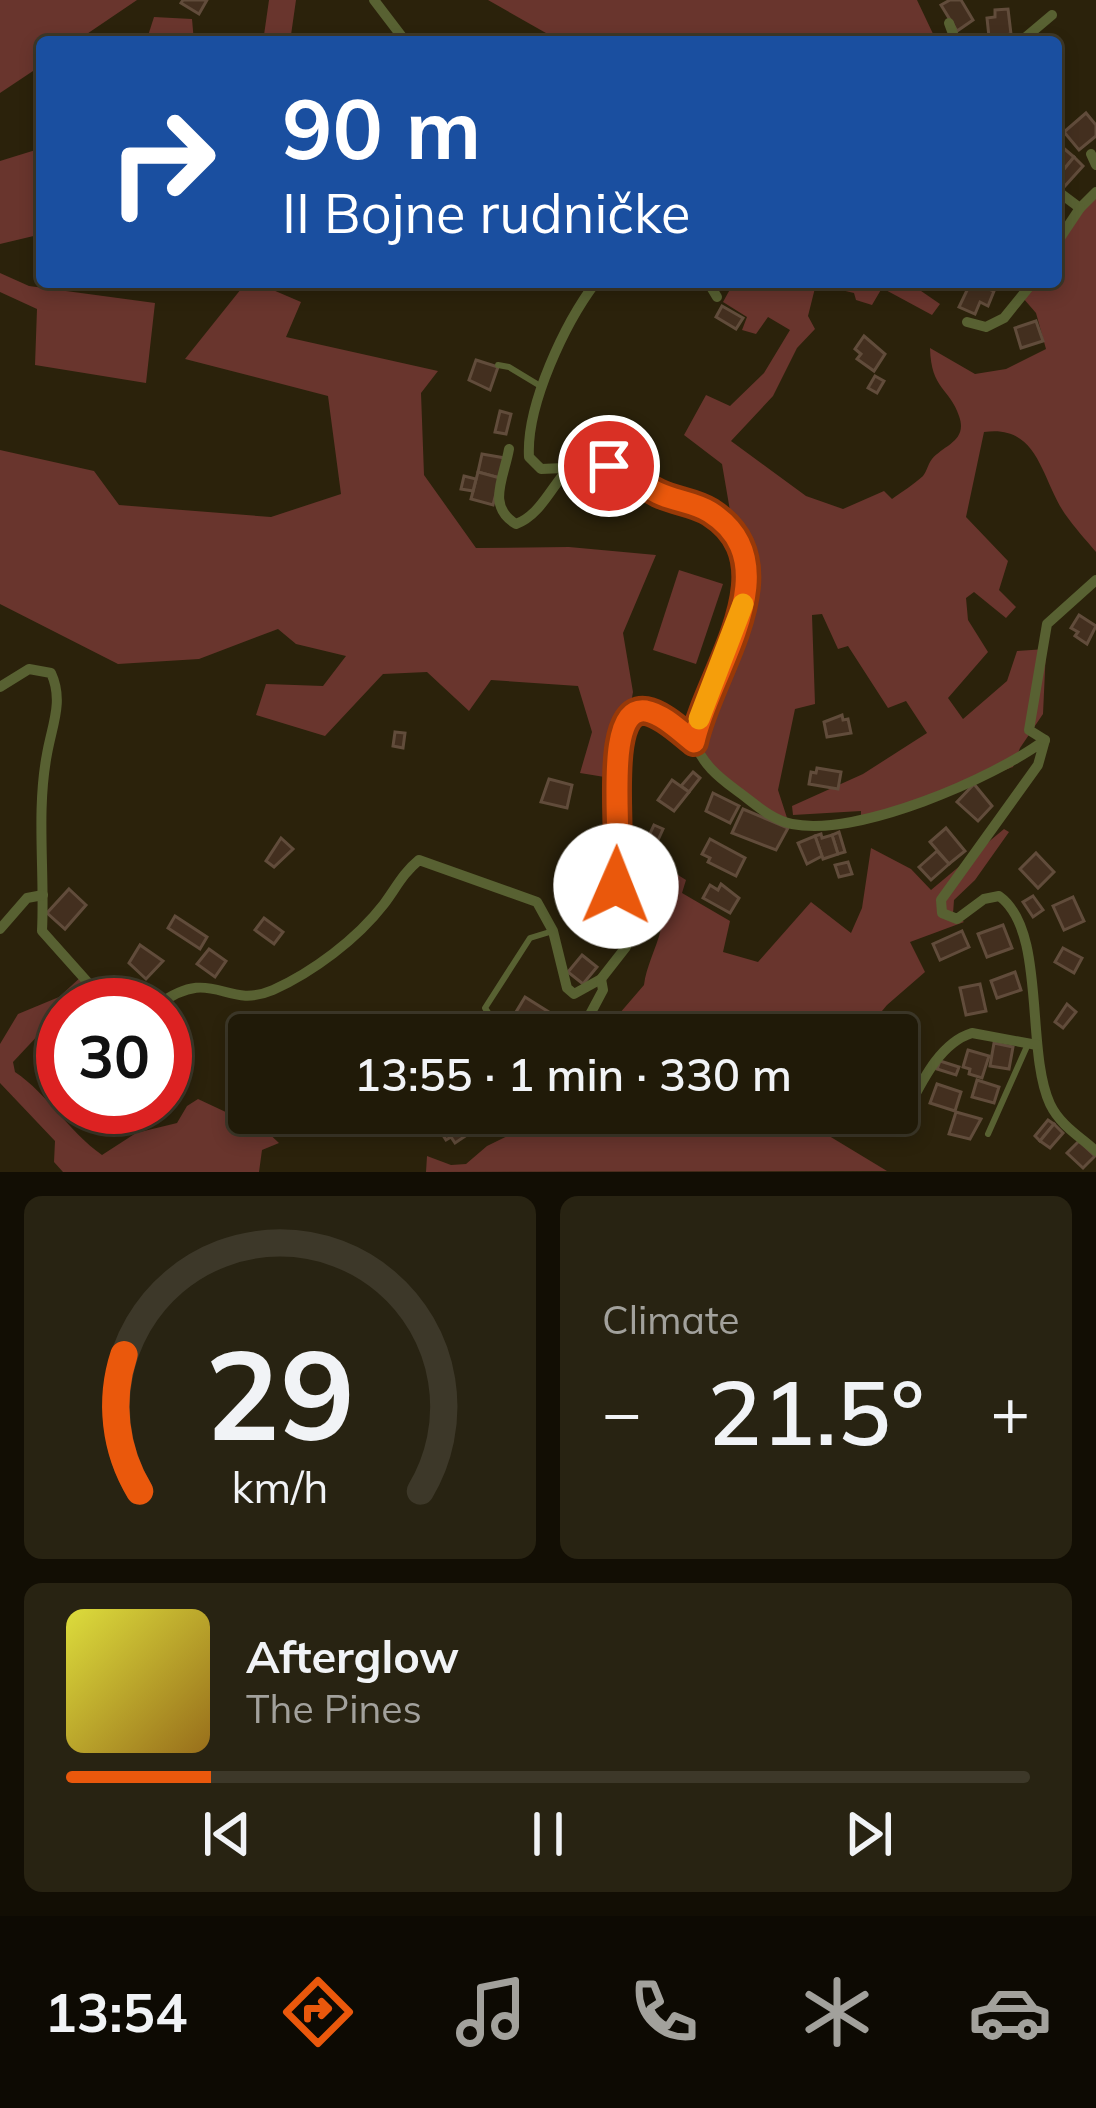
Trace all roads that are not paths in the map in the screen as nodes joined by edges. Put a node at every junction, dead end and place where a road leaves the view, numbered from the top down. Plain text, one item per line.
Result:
1 (374, 0) edge
2 (1052, 15) dead end
3 (950, 23) dead end
4 (401, 36) edge
5 (954, 36) edge
6 (1027, 36) edge
7 (1096, 192) edge
8 (1062, 194) edge
9 (1080, 208) junction
10 (1062, 235) edge
11 (592, 288) edge
12 (712, 288) edge
13 (1029, 288) edge
14 (717, 297) dead end
15 (967, 322) dead end
16 (498, 365) dead end
17 (543, 388) junction
18 (508, 449) dead end
19 (567, 470) junction
20 (1096, 580) edge
21 (0, 687) edge
22 (1045, 740) junction
23 (694, 742) junction
24 (44, 895) junction
25 (0, 929) edge
26 (554, 931) junction
27 (84, 978) edge
28 (601, 979) junction
29 (192, 986) edge
30 (489, 1014) edge
31 (590, 1014) edge
32 (1032, 1044) junction
33 (918, 1092) edge
34 (988, 1134) dead end
35 (1096, 1151) edge

1 - 4 street
2 - 6 street
3 - 5 street
7 - 9 street
8 - 9 street
9 - 10 street
11 - 17 street
12 - 14 street
13 - 15 street
16 - 17 lane
17 - 19 street
18 - 19 street
19 - 23 street
20 - 22 street
21 - 24 street
22 - 23 street
22 - 32 street
23 - 28 street
24 - 25 street
24 - 27 street
26 - 28 street
26 - 29 street
26 - 30 lane
28 - 31 street
32 - 33 street
32 - 34 lane
32 - 35 street

